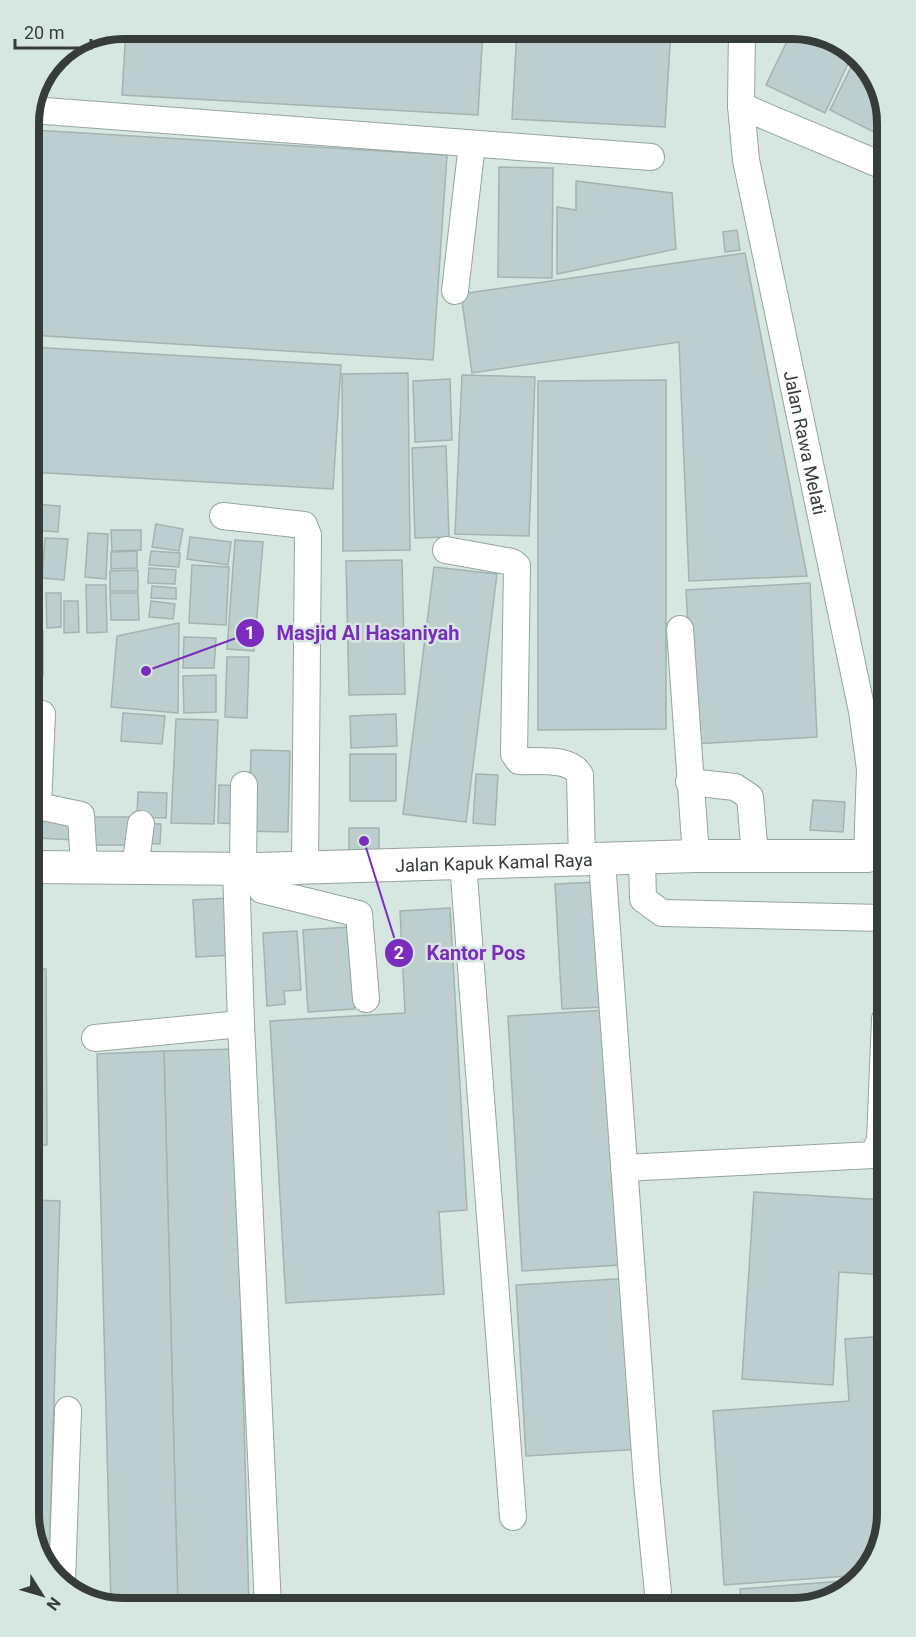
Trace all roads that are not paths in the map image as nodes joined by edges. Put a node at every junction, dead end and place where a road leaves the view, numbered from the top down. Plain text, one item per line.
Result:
1 (742, 39) edge
2 (741, 106) junction
3 (40, 111) edge
4 (472, 144) junction
5 (651, 157) dead end
6 (877, 163) edge
7 (455, 291) dead end
8 (223, 516) dead end
9 (446, 550) dead end
10 (680, 629) dead end
11 (42, 714) dead end
12 (689, 782) junction
13 (39, 783) edge
14 (244, 785) dead end
15 (39, 806) edge
16 (141, 824) dead end
17 (875, 855) edge
18 (696, 856) junction
19 (755, 856) junction
20 (642, 859) junction
21 (592, 861) junction
22 (463, 863) junction
23 (39, 867) edge
24 (84, 867) junction
25 (135, 868) junction
26 (305, 868) junction
27 (246, 869) junction
28 (877, 918) edge
29 (366, 999) dead end
30 (241, 1024) junction
31 (95, 1038) dead end
32 (877, 1146) edge
33 (624, 1168) junction
34 (68, 1410) dead end
35 (513, 1517) dead end
36 (63, 1565) edge
37 (268, 1598) edge
38 (659, 1598) edge

1 - 2 street, Jalan Rawa Melati
2 - 6 street
2 - 17 street, Jalan Rawa Melati
3 - 4 street
4 - 5 street
4 - 7 street
8 - 26 street
9 - 21 street
10 - 12 street
11 - 13 street
12 - 18 street
12 - 19 street
14 - 27 street
15 - 24 street
16 - 25 street
17 - 19 main road, Jalan Kapuk Kamal Raya
18 - 19 main road, Jalan Kapuk Kamal Raya
18 - 20 main road, Jalan Kapuk Kamal Raya
20 - 21 main road, Jalan Kapuk Kamal Raya
20 - 28 street
21 - 22 main road, Jalan Kapuk Kamal Raya
21 - 33 street
22 - 26 main road, Jalan Kapuk Kamal Raya
22 - 35 street
23 - 24 main road, Jalan Kapuk Kamal Raya
24 - 25 main road, Jalan Kapuk Kamal Raya
25 - 27 main road, Jalan Kapuk Kamal Raya
26 - 27 main road, Jalan Kapuk Kamal Raya
27 - 29 street
27 - 30 street
30 - 31 street
30 - 37 street
32 - 33 street
33 - 38 street
34 - 36 street

